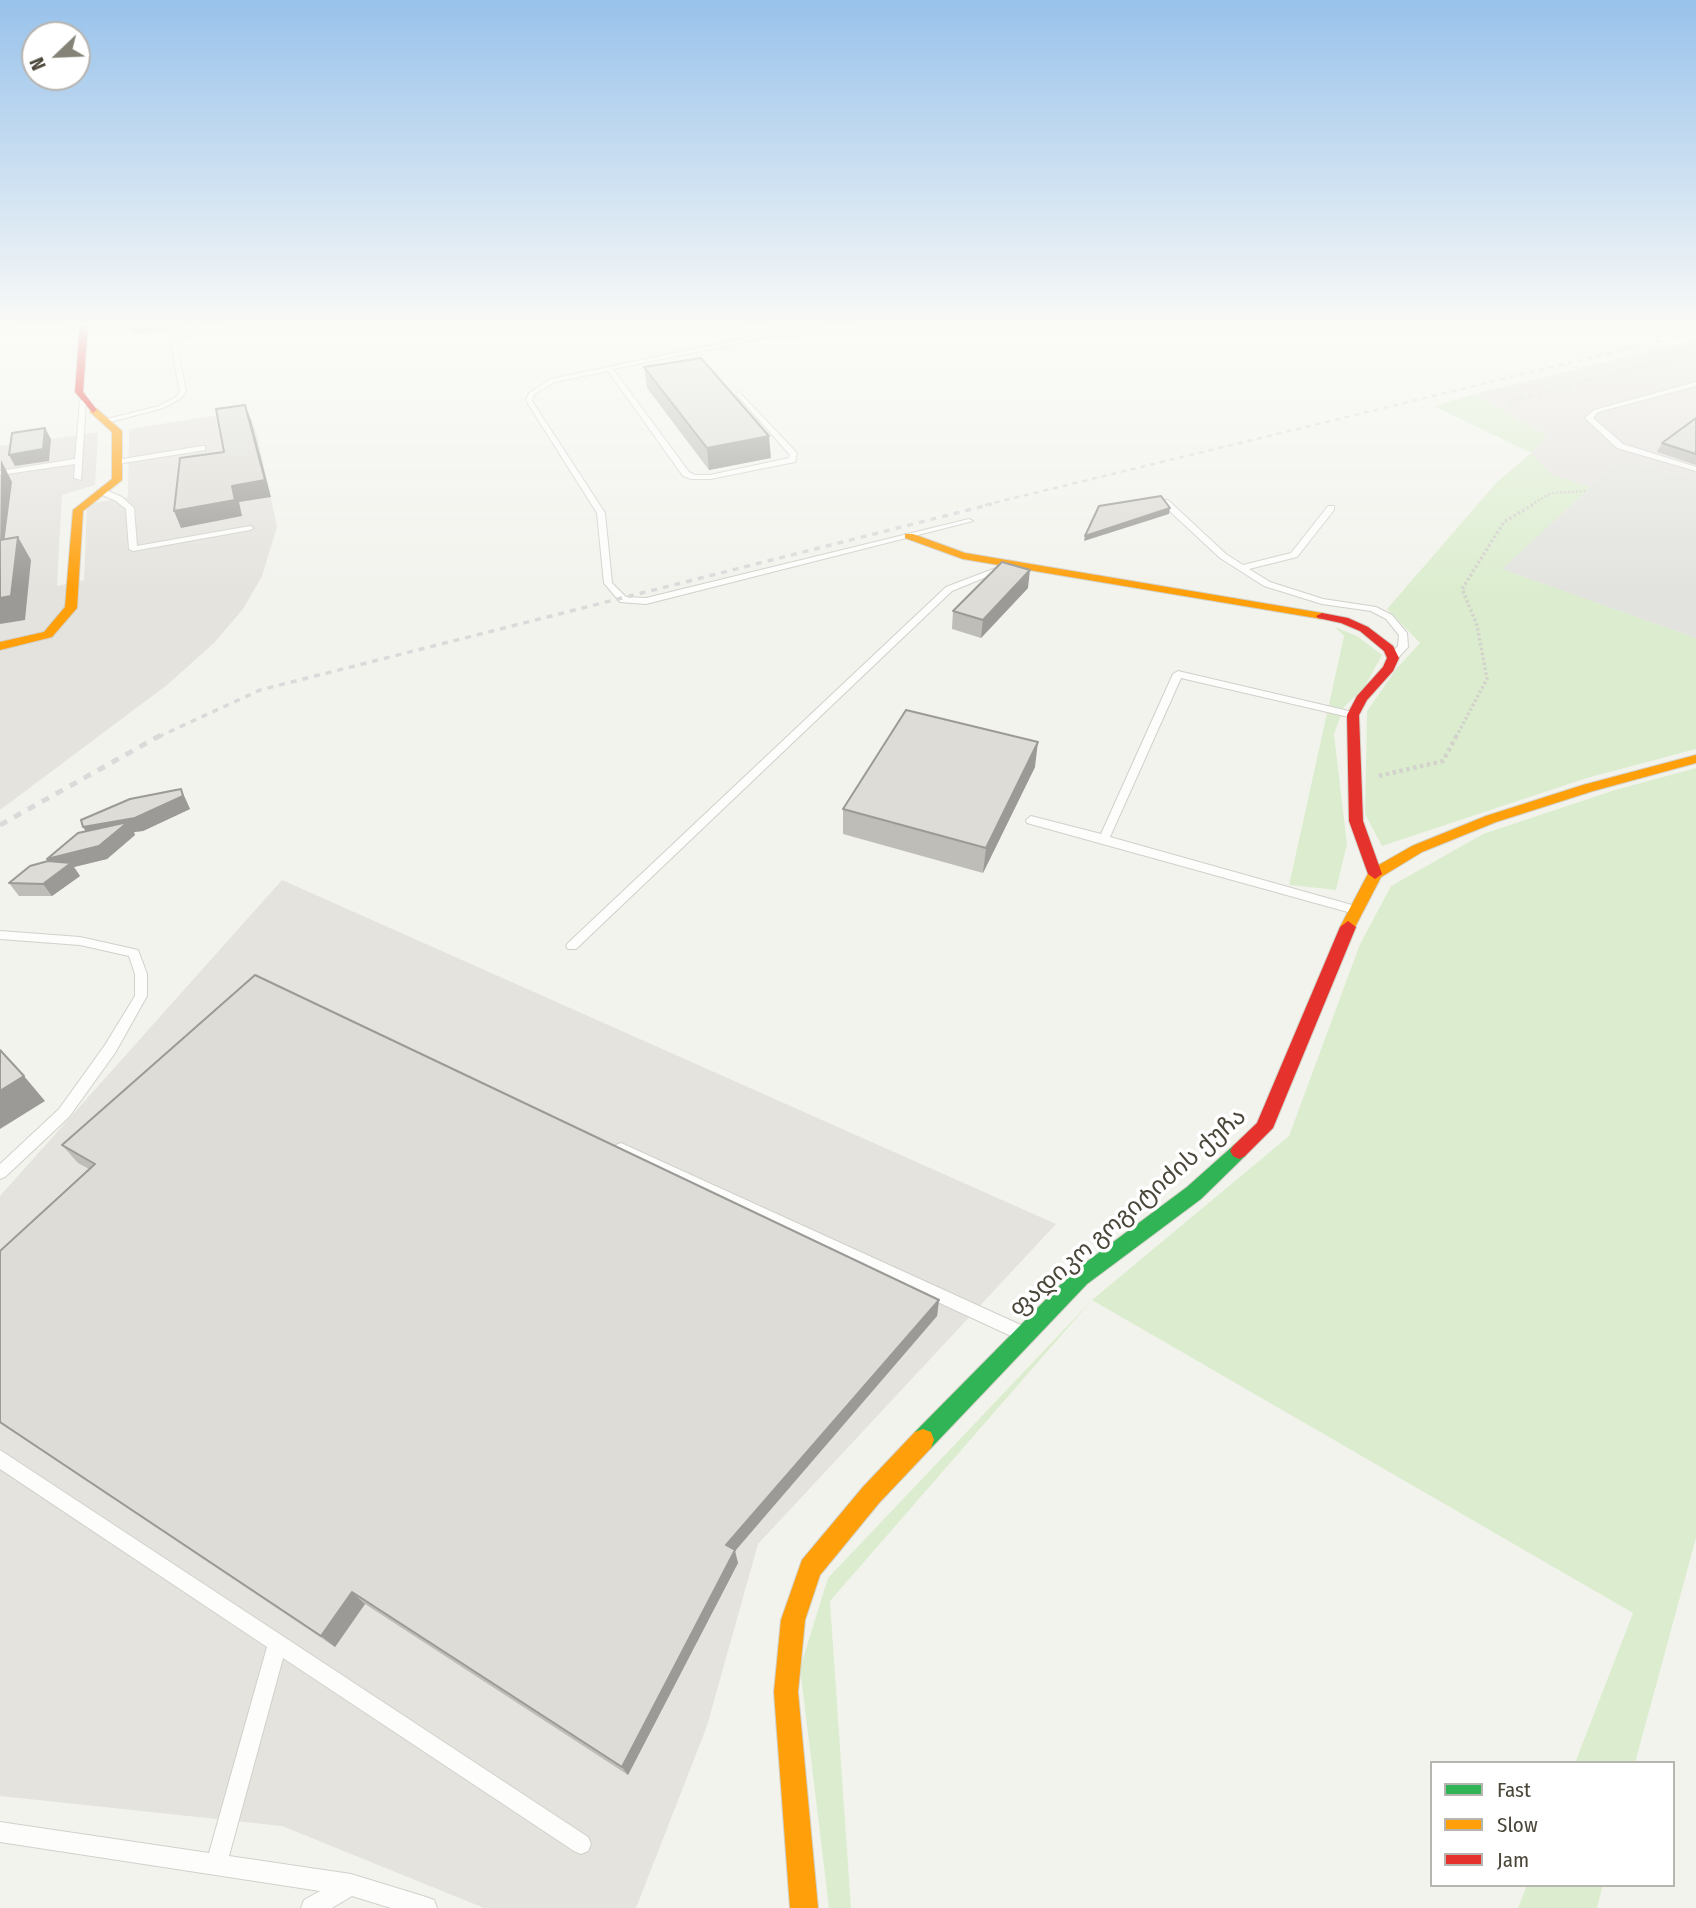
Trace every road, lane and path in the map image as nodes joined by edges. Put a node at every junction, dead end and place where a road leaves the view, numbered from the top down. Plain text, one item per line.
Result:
1 (82, 413) edge
2 (96, 413) edge
3 (139, 413) edge
4 (537, 413) edge
5 (642, 413) edge
6 (756, 413) edge
7 (1594, 413) edge
8 (106, 422) junction
9 (202, 449) dead end
10 (79, 461) junction
11 (117, 462) junction
12 (1696, 470) edge
13 (0, 473) edge
14 (78, 478) dead end
15 (1586, 491) dead end
16 (103, 492) junction
17 (1165, 502) edge
18 (1331, 508) dead end
19 (970, 521) dead end
20 (250, 528) dead end
21 (909, 536) junction
22 (1014, 564) junction
23 (1241, 568) junction
24 (0, 646) edge
25 (1393, 658) junction
26 (1353, 715) junction
27 (1696, 759) edge
28 (1354, 782) junction
29 (1031, 820) dead end
30 (1104, 839) junction
31 (1375, 874) junction
32 (1355, 910) junction
33 (0, 936) edge
34 (572, 946) dead end
35 (611, 1144) edge
36 (0, 1173) edge
37 (1023, 1334) junction
38 (0, 1459) edge
39 (278, 1643) junction
40 (0, 1832) edge
41 (581, 1844) dead end
42 (215, 1865) junction
43 (351, 1885) junction
44 (312, 1908) edge
45 (426, 1908) edge
46 (804, 1908) edge

1 - 10 lane
2 - 8 street
3 - 8 lane
4 - 21 lane
5 - 6 lane
7 - 12 lane
8 - 11 street
9 - 11 lane
10 - 13 lane
10 - 14 lane
11 - 16 street
15 - 28 path
16 - 20 lane
16 - 24 street
17 - 23 lane
18 - 23 lane
19 - 21 lane
21 - 22 street
22 - 25 street
22 - 34 lane
23 - 25 lane
25 - 26 street
26 - 28 street
26 - 30 lane
27 - 31 street
28 - 31 street
29 - 30 lane
30 - 32 lane
31 - 32 street, ფადიკო გოგიტიძის ქუჩა
32 - 37 street, ფადიკო გოგიტიძის ქუჩა
33 - 36 lane
35 - 37 lane
37 - 46 street, ფადიკო გოგიტიძის ქუჩა
38 - 39 lane
39 - 41 lane
39 - 42 lane
40 - 42 lane
42 - 43 lane
43 - 44 lane
43 - 45 lane

